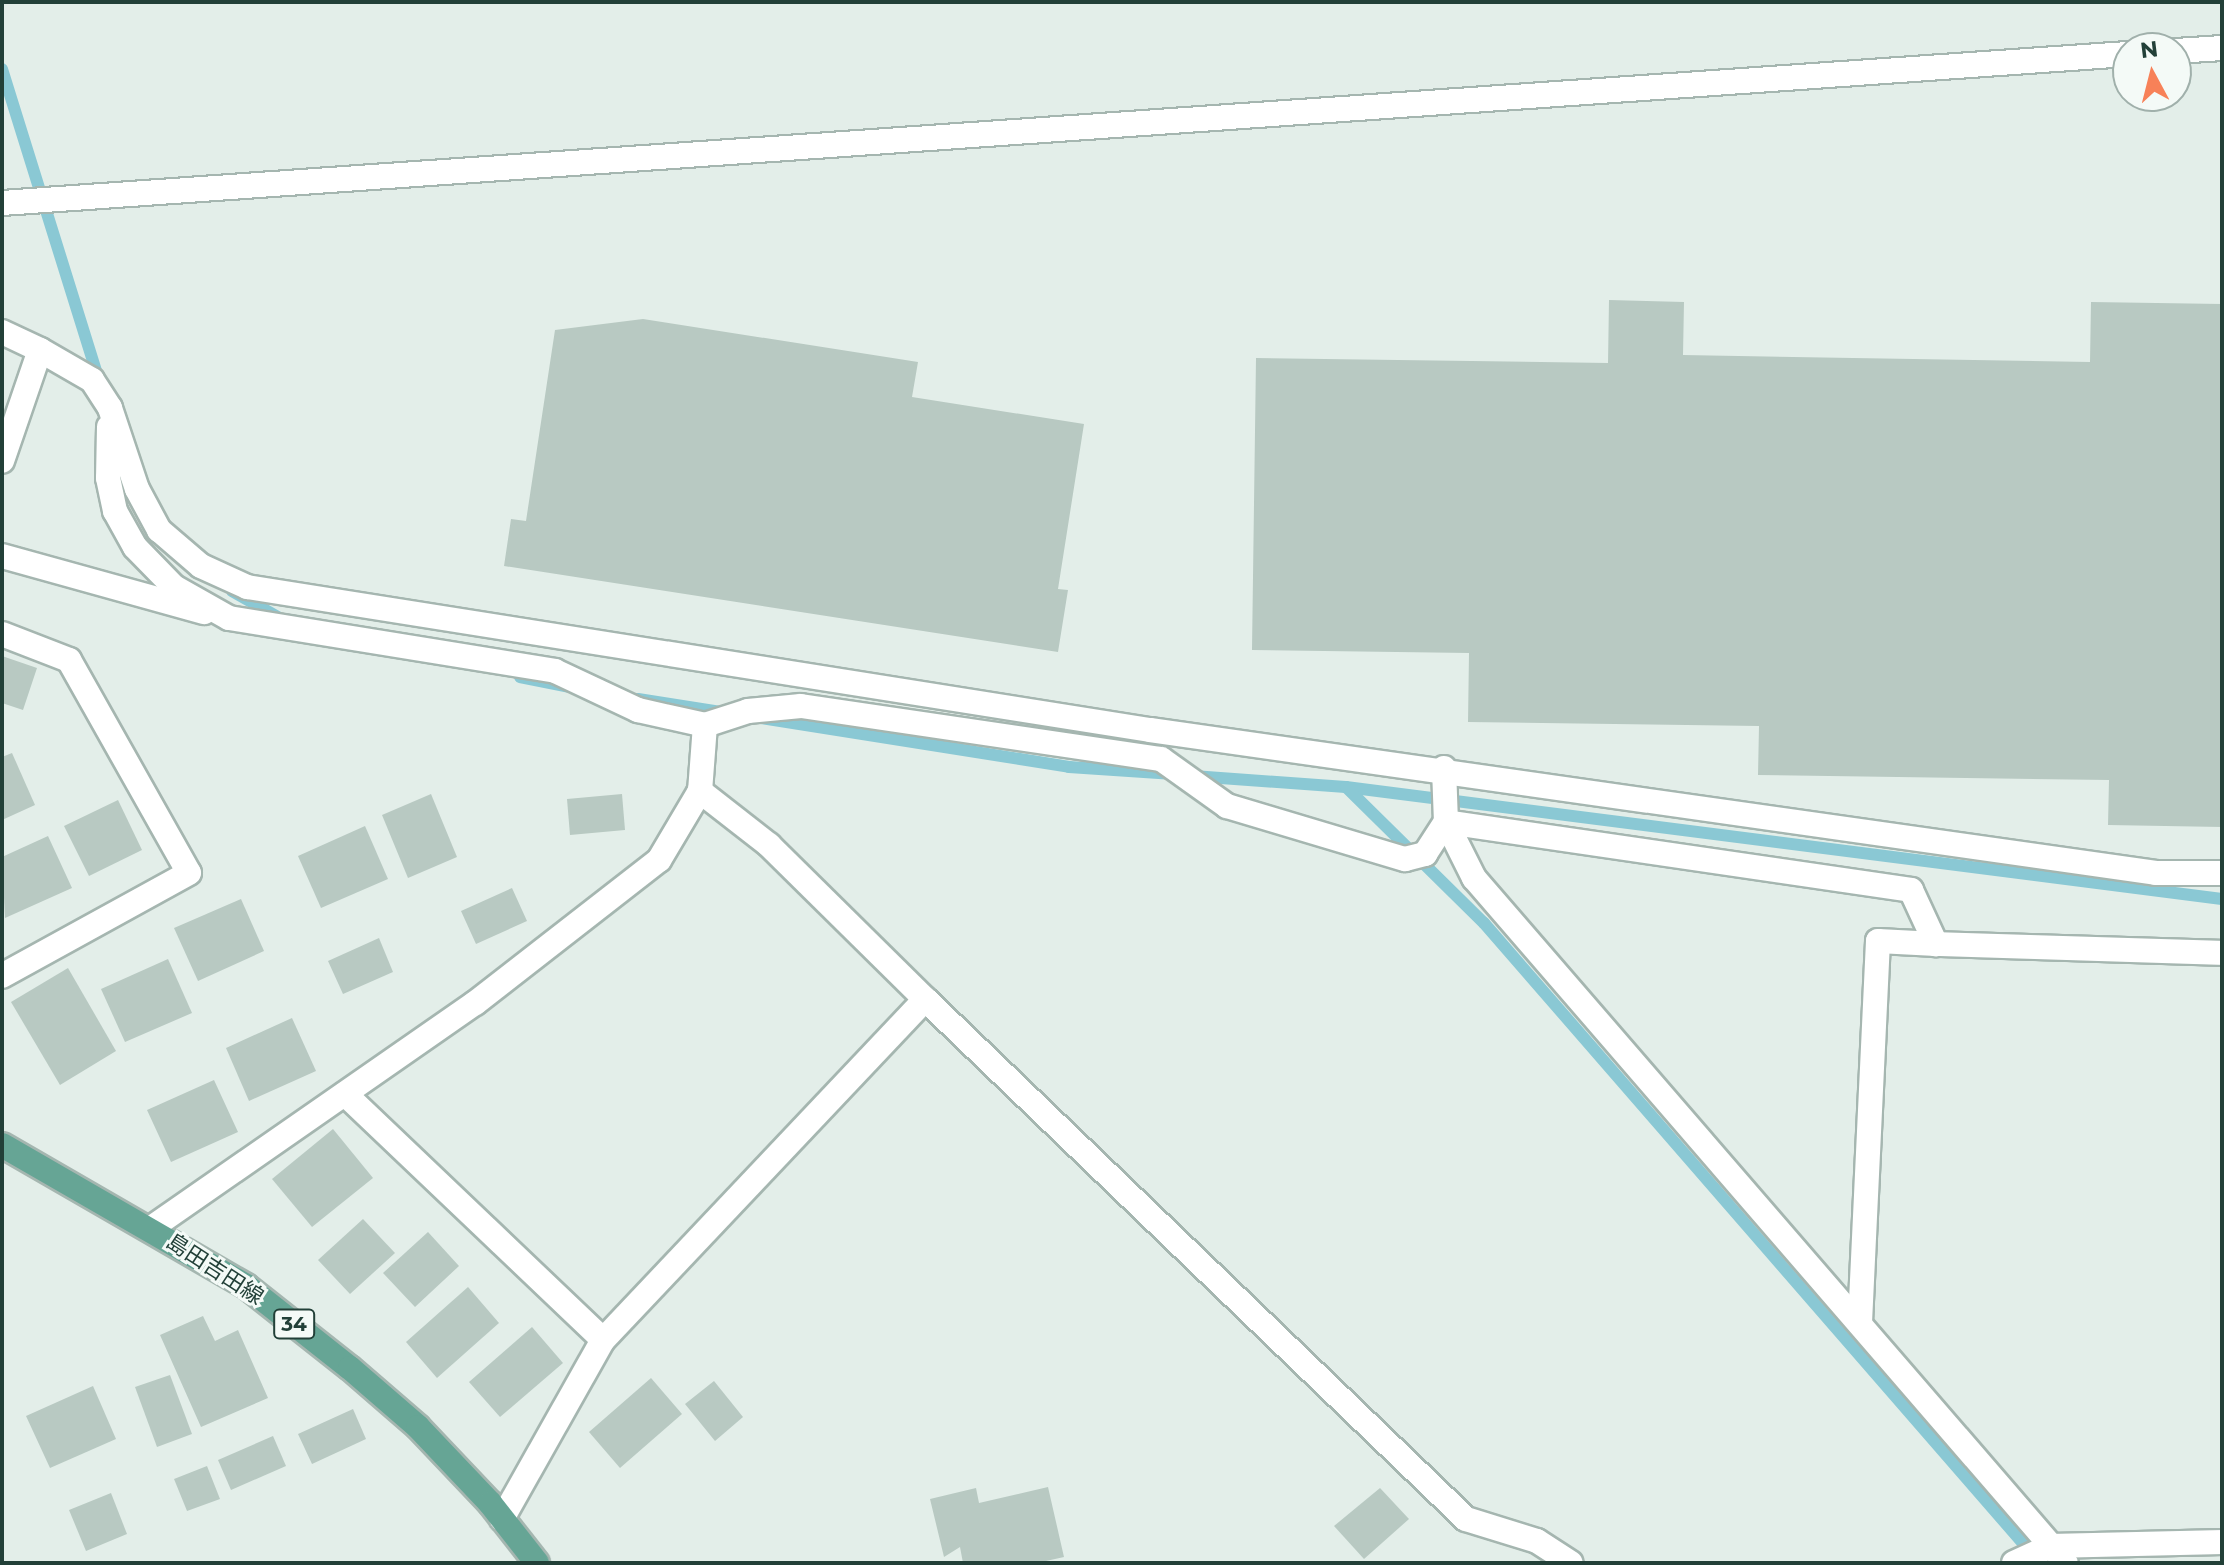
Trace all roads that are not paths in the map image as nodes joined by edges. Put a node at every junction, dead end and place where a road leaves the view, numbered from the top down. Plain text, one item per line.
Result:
1 (2222, 48) edge
2 (2192, 50) edge
3 (2112, 55) edge
4 (2, 203) edge
5 (2, 332) edge
6 (40, 350) junction
7 (110, 408) junction
8 (2, 461) edge
9 (2, 556) edge
10 (229, 618) junction
11 (2, 634) edge
12 (705, 725) junction
13 (1444, 768) junction
14 (700, 791) junction
15 (1446, 822) junction
16 (2222, 873) edge
17 (1936, 944) junction
18 (2222, 953) edge
19 (2, 976) edge
20 (925, 999) junction
21 (345, 1094) junction
22 (2, 1145) edge
23 (151, 1228) junction
24 (1860, 1324) junction
25 (603, 1340) junction
26 (502, 1519) junction
27 (2222, 1542) edge
28 (2059, 1554) edge
29 (537, 1563) edge
30 (1571, 1563) edge
31 (2014, 1563) edge

1 - 2 street
3 - 4 street
5 - 6 street
6 - 7 street
6 - 8 street
7 - 10 street
7 - 13 street
9 - 10 street
10 - 12 street
11 - 19 street
12 - 14 street
12 - 15 street
13 - 15 street
13 - 16 street
14 - 20 street
14 - 21 street
15 - 17 street
15 - 24 street
17 - 18 street
17 - 24 street
20 - 25 street
20 - 30 street
21 - 23 street
21 - 25 street
22 - 23 main road, 島田吉田線 / 34
23 - 26 main road, 島田吉田線 / 34
24 - 28 street
25 - 26 street
26 - 29 main road, 島田吉田線 / 34
27 - 28 street
28 - 31 street

